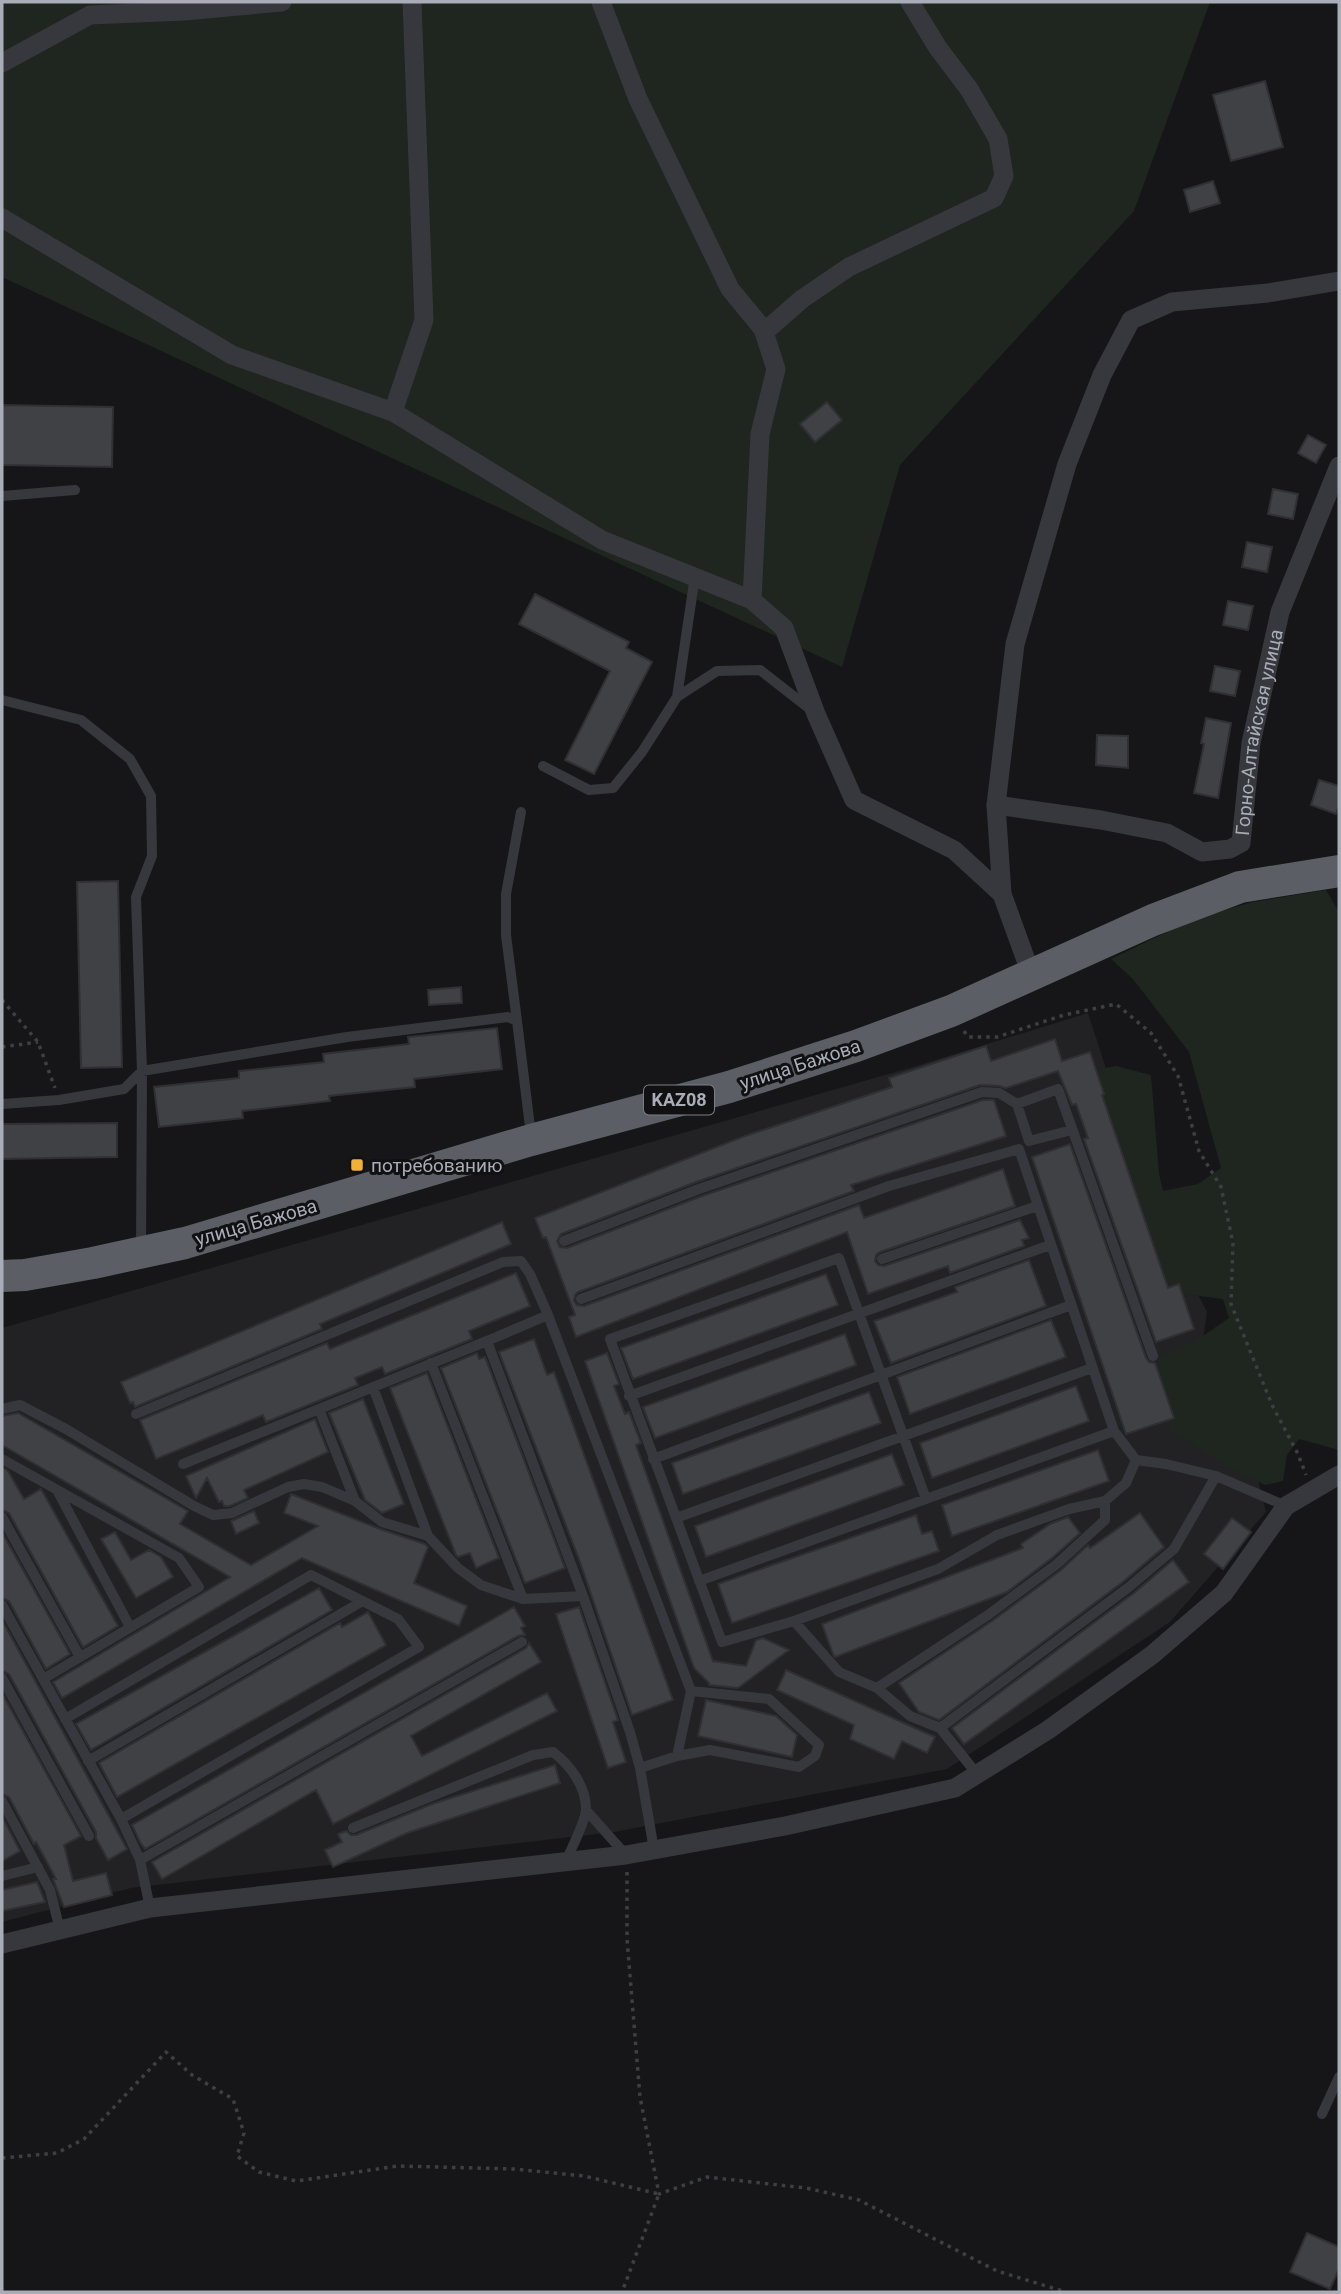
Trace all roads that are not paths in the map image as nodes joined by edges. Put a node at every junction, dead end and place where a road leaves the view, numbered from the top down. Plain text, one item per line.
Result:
1 (282, 2) edge
2 (412, 2) edge
3 (601, 2) edge
4 (910, 2) edge
5 (2, 62) edge
6 (2, 218) edge
7 (1339, 281) edge
8 (763, 329) junction
9 (393, 412) junction
10 (1339, 467) edge
11 (75, 490) dead end
12 (2, 496) edge
13 (695, 576) junction
14 (752, 600) junction
15 (677, 697) junction
16 (2, 700) edge
17 (816, 714) junction
18 (543, 766) dead end
19 (996, 805) junction
20 (521, 812) dead end
21 (1339, 871) edge
22 (1002, 894) junction
23 (1031, 974) junction
24 (517, 1021) junction
25 (142, 1071) junction
26 (2, 1104) edge
27 (1017, 1104) junction
28 (1072, 1130) junction
29 (531, 1140) junction
30 (1029, 1141) junction
31 (1019, 1149) junction
32 (1037, 1206) junction
33 (564, 1241) dead end
34 (1050, 1245) junction
35 (141, 1252) junction
36 (882, 1259) dead end
37 (2, 1276) edge
38 (581, 1299) dead end
39 (1071, 1306) junction
40 (858, 1314) junction
41 (548, 1315) junction
42 (487, 1340) junction
43 (1153, 1356) dead end
44 (431, 1363) junction
45 (1092, 1367) junction
46 (881, 1375) junction
47 (373, 1387) junction
48 (629, 1396) junction
49 (2, 1409) edge
50 (319, 1409) junction
51 (136, 1414) dead end
52 (1114, 1431) junction
53 (903, 1436) junction
54 (2, 1459) edge
55 (653, 1459) junction
56 (1136, 1460) junction
57 (183, 1464) dead end
58 (1339, 1475) edge
59 (1216, 1476) junction
60 (58, 1491) junction
61 (926, 1499) junction
62 (355, 1501) junction
63 (1105, 1501) junction
64 (1286, 1506) junction
65 (2, 1517) edge
66 (676, 1518) junction
67 (428, 1536) junction
68 (699, 1581) junction
69 (583, 1596) junction
70 (523, 1599) junction
71 (361, 1602) junction
72 (2, 1605) edge
73 (793, 1621) junction
74 (130, 1627) junction
75 (522, 1643) dead end
76 (79, 1657) junction
77 (2, 1678) edge
78 (43, 1679) junction
79 (877, 1688) junction
80 (691, 1691) junction
81 (65, 1719) junction
82 (940, 1728) junction
83 (677, 1756) junction
84 (88, 1761) junction
85 (640, 1768) junction
86 (977, 1774) junction
87 (2, 1801) edge
88 (586, 1810) junction
89 (121, 1819) junction
90 (353, 1828) dead end
91 (89, 1836) dead end
92 (654, 1850) junction
93 (626, 1855) junction
94 (140, 1860) junction
95 (566, 1862) junction
96 (38, 1867) junction
97 (2, 1876) edge
98 (150, 1908) junction
99 (60, 1930) junction
100 (2, 1944) edge
101 (1339, 2077) edge
102 (1322, 2114) dead end

1 - 5 street
2 - 9 street
3 - 8 street
4 - 8 street
6 - 9 street
7 - 19 street
8 - 14 street
9 - 13 street
10 - 19 street, Горно-Алтайская улица
11 - 12 lane
13 - 14 street
13 - 15 lane
14 - 17 street
15 - 17 lane
15 - 18 lane
16 - 25 lane
17 - 22 street
19 - 22 street
20 - 24 lane
21 - 23 highway, улица Бажова / KAZ08
22 - 23 street
23 - 29 highway, улица Бажова / KAZ08
24 - 25 lane
24 - 29 lane
25 - 26 lane
25 - 35 lane
27 - 28 lane
27 - 30 lane
27 - 33 lane
28 - 30 lane
28 - 43 lane
29 - 35 highway, улица Бажова / KAZ08
30 - 31 lane
31 - 32 lane
31 - 38 lane
32 - 34 lane
32 - 36 lane
34 - 39 lane
34 - 40 lane
35 - 37 highway, улица Бажова / KAZ08
39 - 45 lane
39 - 46 lane
40 - 46 lane
40 - 48 lane
40 - 48 lane
41 - 42 lane
41 - 51 lane
41 - 80 lane
42 - 44 lane
42 - 69 lane
44 - 47 lane
44 - 70 lane
45 - 52 lane
45 - 53 lane
46 - 53 lane
46 - 55 lane
47 - 50 lane
47 - 67 lane
48 - 55 lane
49 - 62 lane
50 - 57 lane
50 - 62 lane
52 - 56 lane
52 - 61 lane
53 - 61 lane
53 - 66 lane
54 - 60 lane
55 - 66 lane
56 - 59 lane
56 - 63 lane
58 - 64 street
59 - 64 lane
59 - 82 lane
60 - 74 lane
60 - 74 lane
61 - 68 lane
62 - 67 lane
63 - 73 lane
63 - 79 lane
64 - 86 street
65 - 76 lane
66 - 68 lane
67 - 70 lane
68 - 73 lane
69 - 70 lane
69 - 85 lane
71 - 81 lane
71 - 84 lane
71 - 89 lane
72 - 78 lane
73 - 79 lane
74 - 76 lane
75 - 94 lane
76 - 78 lane
77 - 91 lane
78 - 81 lane
79 - 82 lane
80 - 83 lane
80 - 83 lane
81 - 84 lane
82 - 86 lane
83 - 85 lane
84 - 89 lane
85 - 92 lane
86 - 92 street
87 - 96 lane
88 - 90 lane
88 - 93 lane
88 - 95 lane
89 - 94 lane
92 - 93 street
93 - 95 street
94 - 98 lane
95 - 98 street
96 - 97 lane
96 - 99 lane
98 - 99 street
99 - 100 street
101 - 102 lane

